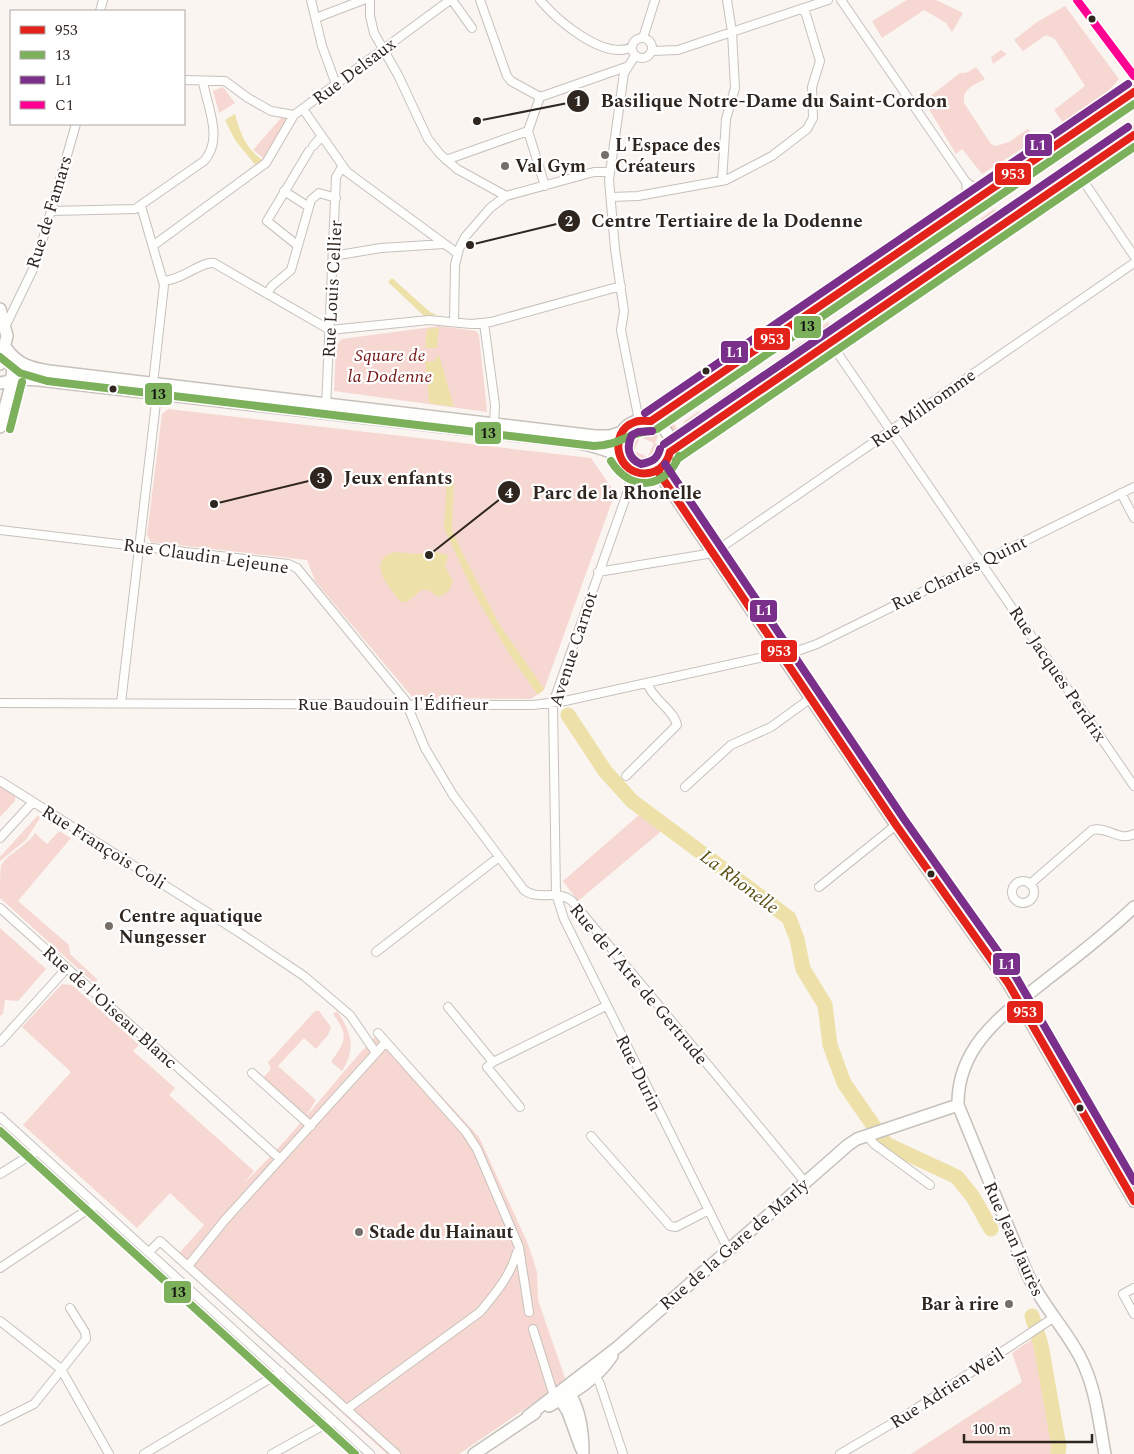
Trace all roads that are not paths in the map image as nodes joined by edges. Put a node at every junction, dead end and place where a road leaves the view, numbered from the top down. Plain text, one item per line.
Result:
1 (311, 0) edge
2 (363, 0) edge
3 (370, 0) edge
4 (451, 0) edge
5 (480, 0) edge
6 (540, 0) edge
7 (654, 0) edge
8 (726, 0) edge
9 (841, 0) edge
10 (1077, 0) edge
11 (824, 1) edge
12 (804, 8) junction
13 (316, 18) junction
14 (472, 28) dead end
15 (732, 32) junction
16 (643, 38) junction
17 (632, 47) junction
18 (383, 49) junction
19 (652, 51) junction
20 (635, 56) junction
21 (626, 67) junction
22 (1134, 76) edge
23 (185, 80) edge
24 (202, 82) junction
25 (336, 84) junction
26 (1134, 92) edge
27 (540, 97) junction
28 (303, 109) junction
29 (294, 115) junction
30 (76, 125) edge
31 (528, 131) junction
32 (1134, 135) edge
33 (321, 137) junction
34 (446, 160) junction
35 (342, 167) junction
36 (610, 172) junction
37 (1078, 173) junction
38 (722, 182) junction
39 (966, 182) junction
40 (545, 186) junction
41 (284, 191) junction
42 (988, 191) junction
43 (506, 196) junction
44 (611, 196) junction
45 (336, 198) junction
46 (141, 206) junction
47 (309, 207) junction
48 (963, 208) junction
49 (52, 211) junction
50 (444, 244) junction
51 (154, 245) junction
52 (297, 245) junction
53 (457, 253) junction
54 (333, 256) junction
55 (1134, 256) edge
56 (1134, 263) edge
57 (164, 281) junction
58 (621, 286) junction
59 (267, 294) junction
60 (0, 302) edge
61 (3, 316) edge
62 (454, 322) junction
63 (484, 323) junction
64 (330, 330) junction
65 (830, 342) junction
66 (6, 348) junction
67 (14, 358) junction
68 (0, 364) edge
69 (12, 380) junction
70 (0, 383) edge
71 (155, 389) junction
72 (326, 408) junction
73 (645, 421) junction
74 (494, 423) junction
75 (0, 428) edge
76 (891, 430) junction
77 (622, 432) junction
78 (670, 452) junction
79 (619, 456) junction
80 (657, 470) junction
81 (631, 471) junction
82 (1134, 487) edge
83 (1122, 493) junction
84 (1134, 518) edge
85 (0, 530) edge
86 (139, 546) junction
87 (713, 552) junction
88 (981, 563) junction
89 (598, 572) junction
90 (782, 655) junction
91 (648, 683) junction
92 (811, 698) junction
93 (0, 703) edge
94 (121, 703) junction
95 (553, 703) junction
96 (407, 704) junction
97 (626, 776) dead end
98 (0, 781) edge
99 (1134, 786) edge
100 (685, 787) dead end
101 (33, 802) junction
102 (896, 824) junction
103 (1134, 834) edge
104 (0, 838) edge
105 (499, 857) junction
106 (1030, 884) dead end
107 (819, 887) dead end
108 (556, 894) junction
109 (1134, 907) edge
110 (0, 908) edge
111 (376, 952) dead end
112 (67, 968) junction
113 (1020, 1001) junction
114 (606, 1006) junction
115 (448, 1008) dead end
116 (378, 1033) dead end
117 (0, 1042) edge
118 (386, 1042) junction
119 (376, 1053) junction
120 (493, 1062) junction
121 (252, 1073) dead end
122 (958, 1105) junction
123 (520, 1107) dead end
124 (0, 1117) edge
125 (311, 1126) junction
126 (869, 1135) junction
127 (591, 1136) dead end
128 (37, 1151) junction
129 (280, 1160) junction
130 (0, 1174) edge
131 (805, 1182) junction
132 (930, 1185) dead end
133 (1134, 1201) edge
134 (96, 1204) junction
135 (707, 1211) junction
136 (519, 1246) junction
137 (728, 1249) junction
138 (149, 1252) junction
139 (188, 1266) junction
140 (0, 1268) edge
141 (1134, 1288) edge
142 (70, 1308) dead end
143 (529, 1312) dead end
144 (1134, 1314) edge
145 (1053, 1318) junction
146 (0, 1320) edge
147 (533, 1329) dead end
148 (61, 1370) junction
149 (281, 1372) junction
150 (593, 1372) junction
151 (562, 1395) junction
152 (347, 1409) junction
153 (333, 1420) junction
154 (0, 1421) edge
155 (583, 1453) edge
156 (109, 1454) edge
157 (144, 1454) edge
158 (272, 1454) edge
159 (370, 1454) edge
160 (396, 1454) edge
161 (474, 1454) edge
162 (623, 1454) edge
163 (840, 1454) edge
164 (1105, 1454) edge

1 - 13 street
2 - 13 street
3 - 18 street
4 - 14 street
4 - 18 street, Rue Delsaux
5 - 27 street
6 - 17 street
7 - 16 street
8 - 15 street
9 - 39 street
10 - 22 street
11 - 12 street
12 - 15 street
12 - 38 street
13 - 25 street
15 - 19 street
15 - 38 street
16 - 17 street
16 - 19 street
17 - 20 street
18 - 25 street, Rue Delsaux
18 - 34 street
19 - 20 street
20 - 21 street
21 - 27 street
21 - 36 street
23 - 24 street, Rue Delsaux
24 - 29 street, Rue Delsaux
24 - 46 street
25 - 28 street, Rue Delsaux
26 - 42 main road
27 - 31 street
28 - 29 street, Rue Delsaux
28 - 33 street
29 - 51 street
30 - 49 street, Rue de Famars
31 - 34 street
31 - 40 street
32 - 37 main road
33 - 35 street
33 - 41 street
34 - 43 street
35 - 45 street, Rue Louis Cellier
35 - 50 street
36 - 40 street
36 - 44 street
37 - 55 street
37 - 65 main road
38 - 44 street
39 - 42 street
39 - 48 street
40 - 43 street
41 - 47 street
41 - 52 street
42 - 48 main road
43 - 53 street
44 - 58 street
45 - 47 street
45 - 54 street, Rue Louis Cellier
46 - 49 street
46 - 51 street
47 - 52 street
48 - 73 main road
49 - 61 street, Rue de Famars
50 - 53 street
50 - 54 street
51 - 57 street
52 - 59 street
53 - 62 street
54 - 64 street, Rue Louis Cellier
56 - 76 street, Rue Milhomme
57 - 59 street
57 - 71 street
58 - 63 street
58 - 73 street
59 - 64 street
60 - 61 main road
61 - 66 main road
62 - 63 street
62 - 64 street
63 - 74 street
64 - 72 street, Rue Louis Cellier
65 - 76 street, Rue Jacques Perdrix
65 - 78 main road
66 - 67 main road
66 - 68 main road
67 - 69 main road
67 - 71 main road
69 - 70 main road
69 - 71 main road
69 - 75 main road
71 - 72 main road
71 - 86 street
72 - 74 main road
72 - 79 main road
73 - 77 main road
73 - 78 main road
74 - 77 main road
76 - 87 street, Rue Milhomme
76 - 88 street, Rue Jacques Perdrix
77 - 79 main road
78 - 80 main road
79 - 81 main road
80 - 81 main road
80 - 87 main road
81 - 89 street, Avenue Carnot
82 - 83 street, Rue Charles Quint
83 - 84 street
83 - 88 street, Rue Charles Quint
85 - 86 street, Rue Claudin Lejeune
86 - 94 street
86 - 96 street, Rue Claudin Lejeune
87 - 89 street
87 - 90 main road
88 - 90 street, Rue Charles Quint
88 - 99 street, Rue Jacques Perdrix
89 - 95 street, Avenue Carnot
90 - 91 street, Rue Baudouin l'Édifieur
90 - 92 main road
91 - 95 street, Rue Baudouin l'Édifieur
91 - 97 street
92 - 100 street
92 - 102 main road
93 - 94 street, Rue Baudouin l'Édifieur
94 - 96 street, Rue Baudouin l'Édifieur
95 - 96 street, Rue Baudouin l'Édifieur
95 - 108 street, Avenue Carnot
96 - 105 street, Rue de l'Atre de Gertrude
98 - 101 street, Rue François Coli
101 - 104 street
101 - 119 street, Rue François Coli
102 - 107 street
102 - 113 main road
103 - 106 street
105 - 108 street, Rue de l'Atre de Gertrude
105 - 111 street
108 - 114 street, Rue Durin
108 - 131 street, Rue de l'Atre de Gertrude
109 - 113 main road
110 - 112 street, Rue de l'Oiseau Blanc
112 - 117 street
112 - 129 street, Rue de l'Oiseau Blanc
113 - 122 main road
113 - 133 main road
114 - 120 street
114 - 135 street, Rue Durin
115 - 120 street
116 - 118 street
118 - 119 street
118 - 136 street
119 - 125 street
120 - 123 street
121 - 125 street
122 - 126 main road, Rue de la Gare de Marly
122 - 145 main road, Rue Jean Jaurès
124 - 128 street
125 - 129 street
126 - 131 main road, Rue de la Gare de Marly
126 - 132 street
127 - 135 street
128 - 130 street
128 - 134 street
129 - 139 street
131 - 137 main road, Rue de la Gare de Marly
134 - 138 street
134 - 140 street
135 - 137 street, Rue Durin
136 - 143 street
136 - 152 street
137 - 150 main road, Rue de la Gare de Marly
138 - 139 street
138 - 149 street
139 - 152 street
141 - 144 street
142 - 148 street
145 - 163 street, Rue Adrien Weil
145 - 164 main road, Rue Jean Jaurès
146 - 148 street
147 - 151 street
148 - 154 street
148 - 156 street
149 - 153 street
149 - 157 street
150 - 151 main road, Rue de la Gare de Marly
150 - 162 street
151 - 155 main road
151 - 161 main road
152 - 160 street
153 - 158 street
153 - 159 street

